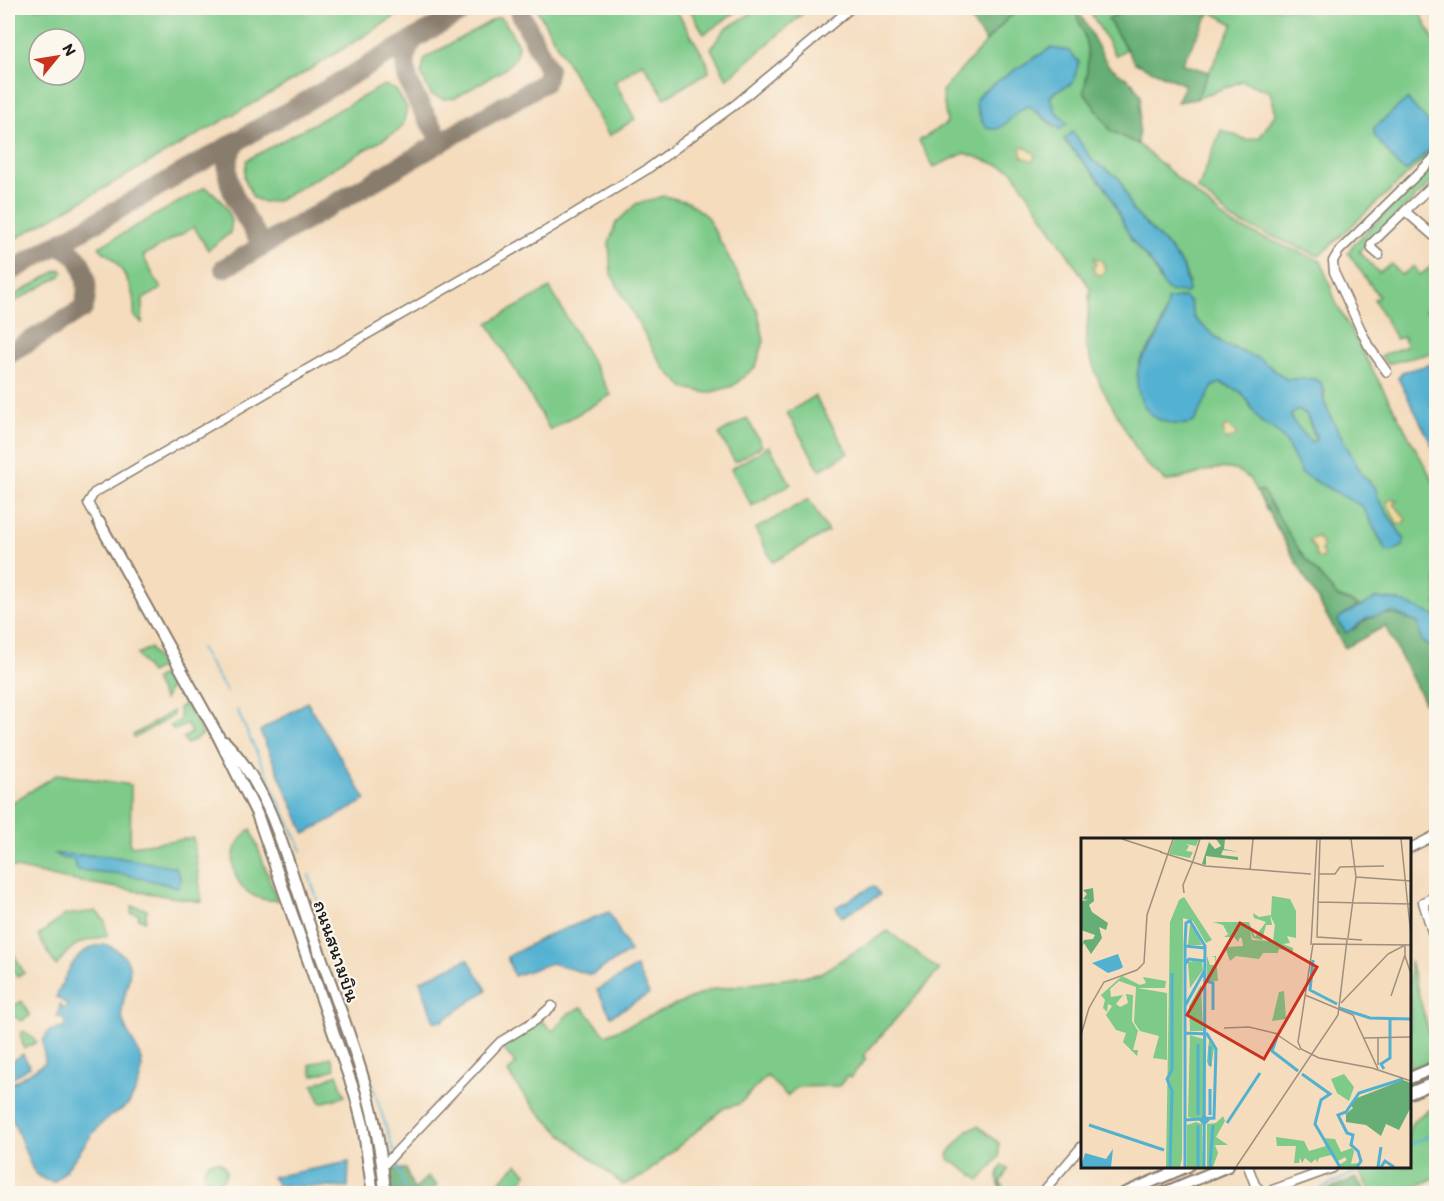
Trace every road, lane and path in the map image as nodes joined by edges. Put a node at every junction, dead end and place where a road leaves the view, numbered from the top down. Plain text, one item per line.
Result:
1 (851, 8) edge
2 (1431, 8) edge
3 (1437, 14) edge
4 (1437, 156) edge
5 (1436, 185) edge
6 (1405, 211) junction
7 (1437, 238) edge
8 (1379, 255) dead end
9 (1387, 372) dead end
10 (99, 522) joint
11 (218, 736) junction
12 (1437, 835) edge
13 (1411, 848) edge
14 (1437, 896) edge
15 (1437, 945) edge
16 (552, 1006) dead end
17 (1437, 1067) edge
18 (1411, 1078) edge
19 (1437, 1082) edge
20 (1411, 1093) edge
21 (1081, 1148) edge
22 (383, 1166) junction
23 (1186, 1168) edge
24 (1226, 1168) edge
25 (1248, 1168) edge
26 (1333, 1168) dead end
27 (370, 1170) junction
28 (367, 1194) edge
29 (373, 1194) edge
30 (385, 1194) edge
31 (1041, 1194) edge
32 (1123, 1194) edge
33 (1161, 1194) edge

1 - 10 street
2 - 3 street
4 - 9 street
5 - 6 street
6 - 7 street
6 - 8 street
10 - 11 main road, ถนนสนามบิน
11 - 22 main road, ถนนสนามบิน
11 - 27 main road, ถนนสนามบิน
12 - 13 street
14 - 15 street
16 - 22 street
17 - 18 main road
19 - 20 main road
21 - 31 street
22 - 30 main road, ถนนสนามบิน
23 - 32 main road
24 - 33 main road
25 - 26 street
27 - 28 main road, ถนนสนามบิน
27 - 29 main road, ถนนสนามบิน

